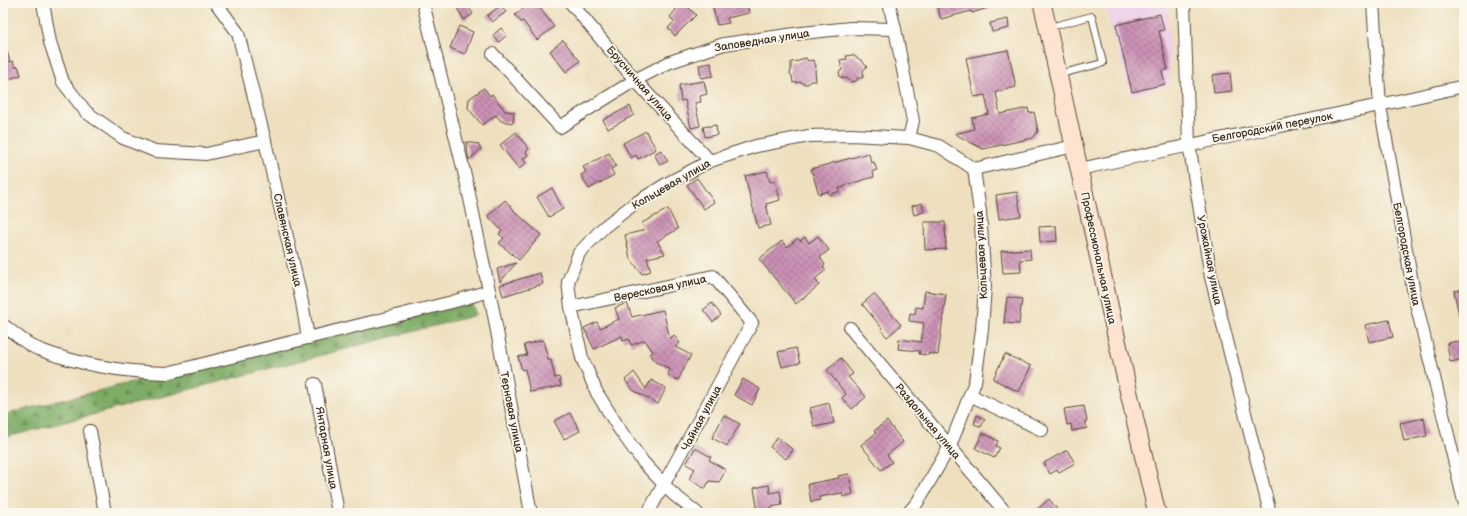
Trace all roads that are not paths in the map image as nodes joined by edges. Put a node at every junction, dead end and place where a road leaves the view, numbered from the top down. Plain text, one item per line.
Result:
1 (43, 3) edge
2 (216, 3) edge
3 (423, 3) edge
4 (572, 3) edge
5 (889, 3) edge
6 (1042, 3) edge
7 (1184, 3) edge
8 (1373, 3) edge
9 (1048, 28) junction
10 (895, 29) junction
11 (493, 54) dead end
12 (1058, 74) junction
13 (635, 80) junction
14 (1464, 86) edge
15 (1380, 106) junction
16 (909, 138) junction
17 (265, 141) junction
18 (1189, 144) junction
19 (1074, 146) junction
20 (710, 161) junction
21 (974, 169) junction
22 (1080, 169) junction
23 (489, 292) junction
24 (571, 307) junction
25 (752, 323) joint
26 (3, 325) edge
27 (850, 328) dead end
28 (308, 338) junction
29 (315, 384) dead end
30 (970, 395) junction
31 (1042, 430) dead end
32 (90, 431) dead end
33 (950, 446) junction
34 (665, 485) junction
35 (1464, 501) edge
36 (105, 513) edge
37 (338, 513) edge
38 (531, 513) edge
39 (648, 513) edge
40 (697, 513) edge
41 (908, 513) edge
42 (1006, 513) edge
43 (1157, 513) edge
44 (1270, 513) edge

1 - 17 street
2 - 17 street, Славянская улица
3 - 23 street, Терновая улица
4 - 13 street, Брусничная улица
5 - 10 street
6 - 9 street, Профессиональная улица
7 - 18 street, Урожайная улица
8 - 15 street, Белгородская улица
9 - 12 street, Профессиональная улица
9 - 12 lane
10 - 13 street, Заповедная улица
10 - 16 street
11 - 13 street, Заповедная улица
12 - 19 street, Профессиональная улица
13 - 20 street, Брусничная улица
14 - 15 street, Белгородский переулок
15 - 18 street, Белгородский переулок
15 - 35 street, Белгородская улица
16 - 20 street, Кольцевая улица
16 - 21 street, Кольцевая улица
17 - 28 street, Славянская улица
18 - 22 street, Белгородский переулок
18 - 44 street, Урожайная улица
19 - 21 street
19 - 22 street, Профессиональная улица
20 - 24 street, Кольцевая улица
21 - 30 street, Кольцевая улица
22 - 43 street, Профессиональная улица
23 - 28 street
23 - 38 street, Терновая улица
24 - 25 street, Вересковая улица
24 - 34 street, Кольцевая улица
25 - 34 street, Чайная улица
26 - 28 street
27 - 33 street, Раздольная улица
29 - 37 street, Янтарная улица
30 - 31 street
30 - 33 street, Кольцевая улица
32 - 36 street
33 - 41 street, Кольцевая улица
33 - 42 street, Раздольная улица
34 - 39 street, Чайная улица
34 - 40 street, Кольцевая улица

